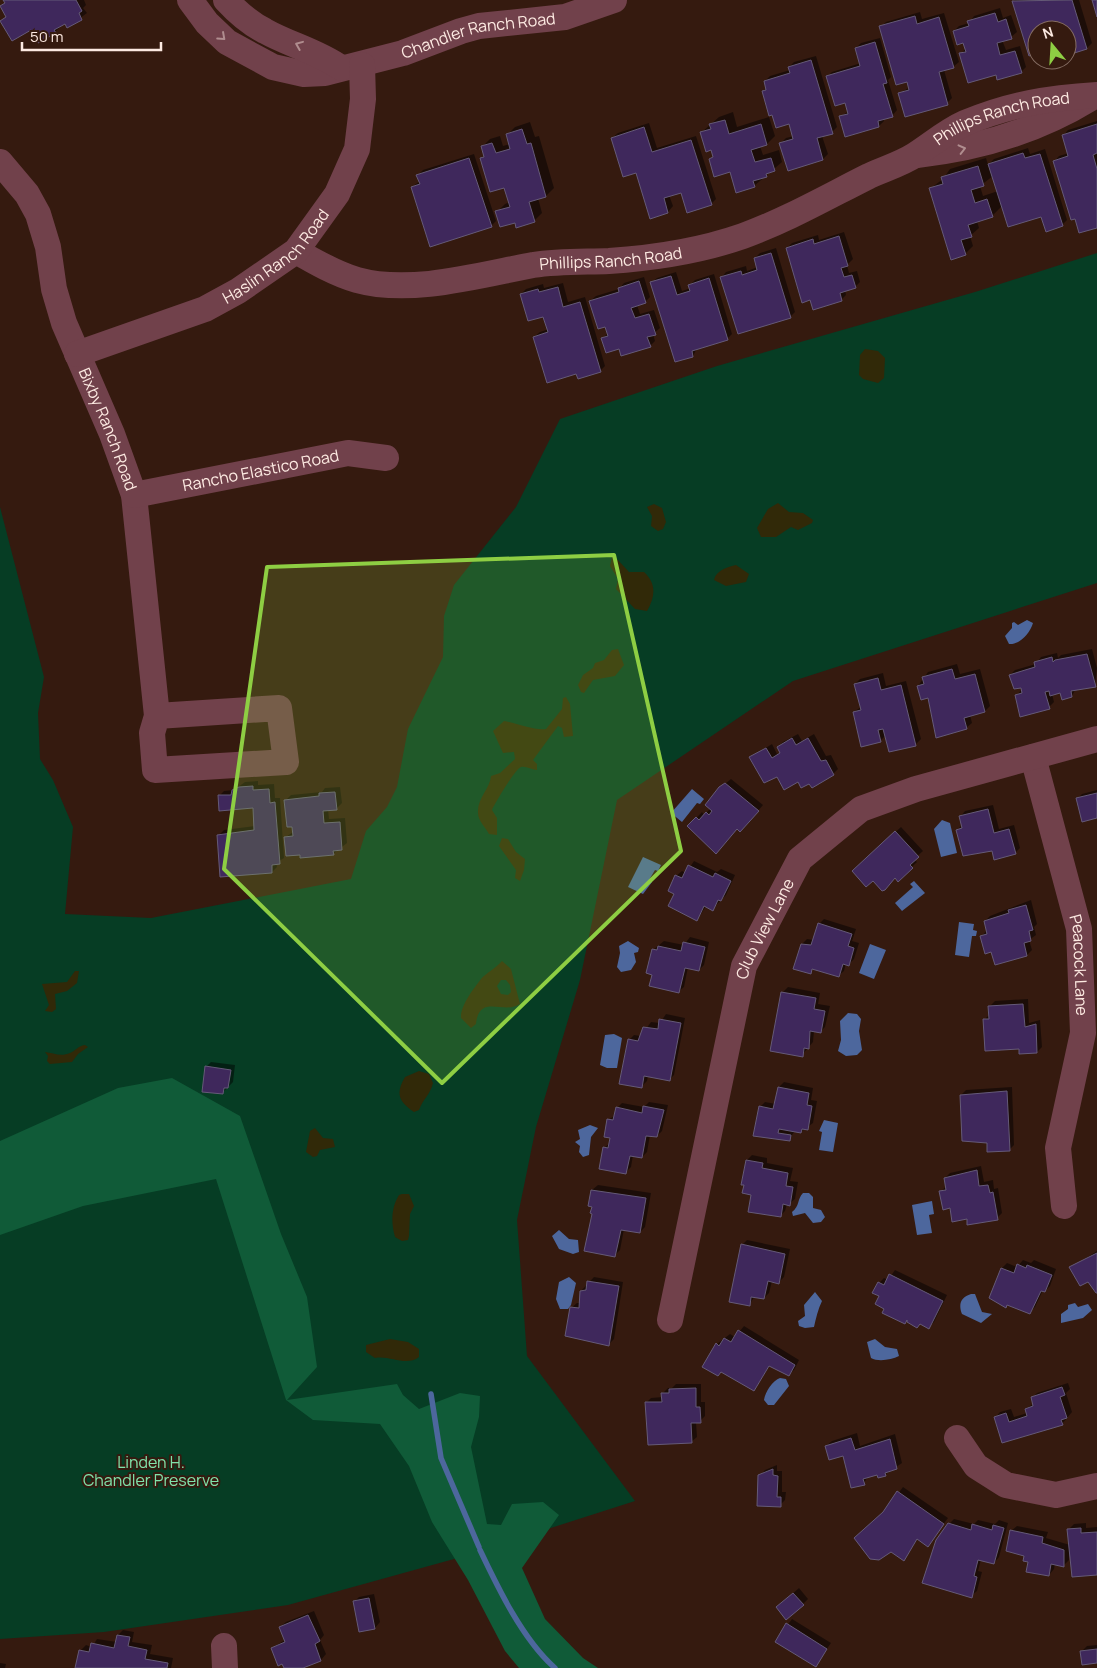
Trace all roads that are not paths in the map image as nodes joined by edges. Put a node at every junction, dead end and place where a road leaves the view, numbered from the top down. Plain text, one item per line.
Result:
1 (190, 0) edge
2 (226, 0) edge
3 (614, 0) edge
4 (352, 66) junction
5 (1096, 95) edge
6 (0, 162) edge
7 (296, 251) junction
8 (78, 354) junction
9 (386, 458) dead end
10 (134, 495) junction
11 (157, 716) junction
12 (1097, 739) edge
13 (1033, 757) junction
14 (1064, 1206) dead end
15 (670, 1320) dead end
16 (957, 1438) dead end
17 (1097, 1486) edge

1 -> 4 street, Chandler Ranch Road
4 -> 2 street
3 - 4 street, Chandler Ranch Road
4 - 7 street, Haslin Ranch Road
5 - 7 street, Phillips Ranch Road
6 - 8 street, Bixby Ranch Road
7 - 8 street, Haslin Ranch Road
8 - 10 street, Bixby Ranch Road
9 - 10 street, Rancho Elastico Road
10 - 11 street, Bixby Ranch Road
11 - 11 street, Bixby Ranch Road
12 - 13 street, Club View Lane
13 - 14 street, Peacock Lane
13 - 15 street, Club View Lane
16 - 17 street

